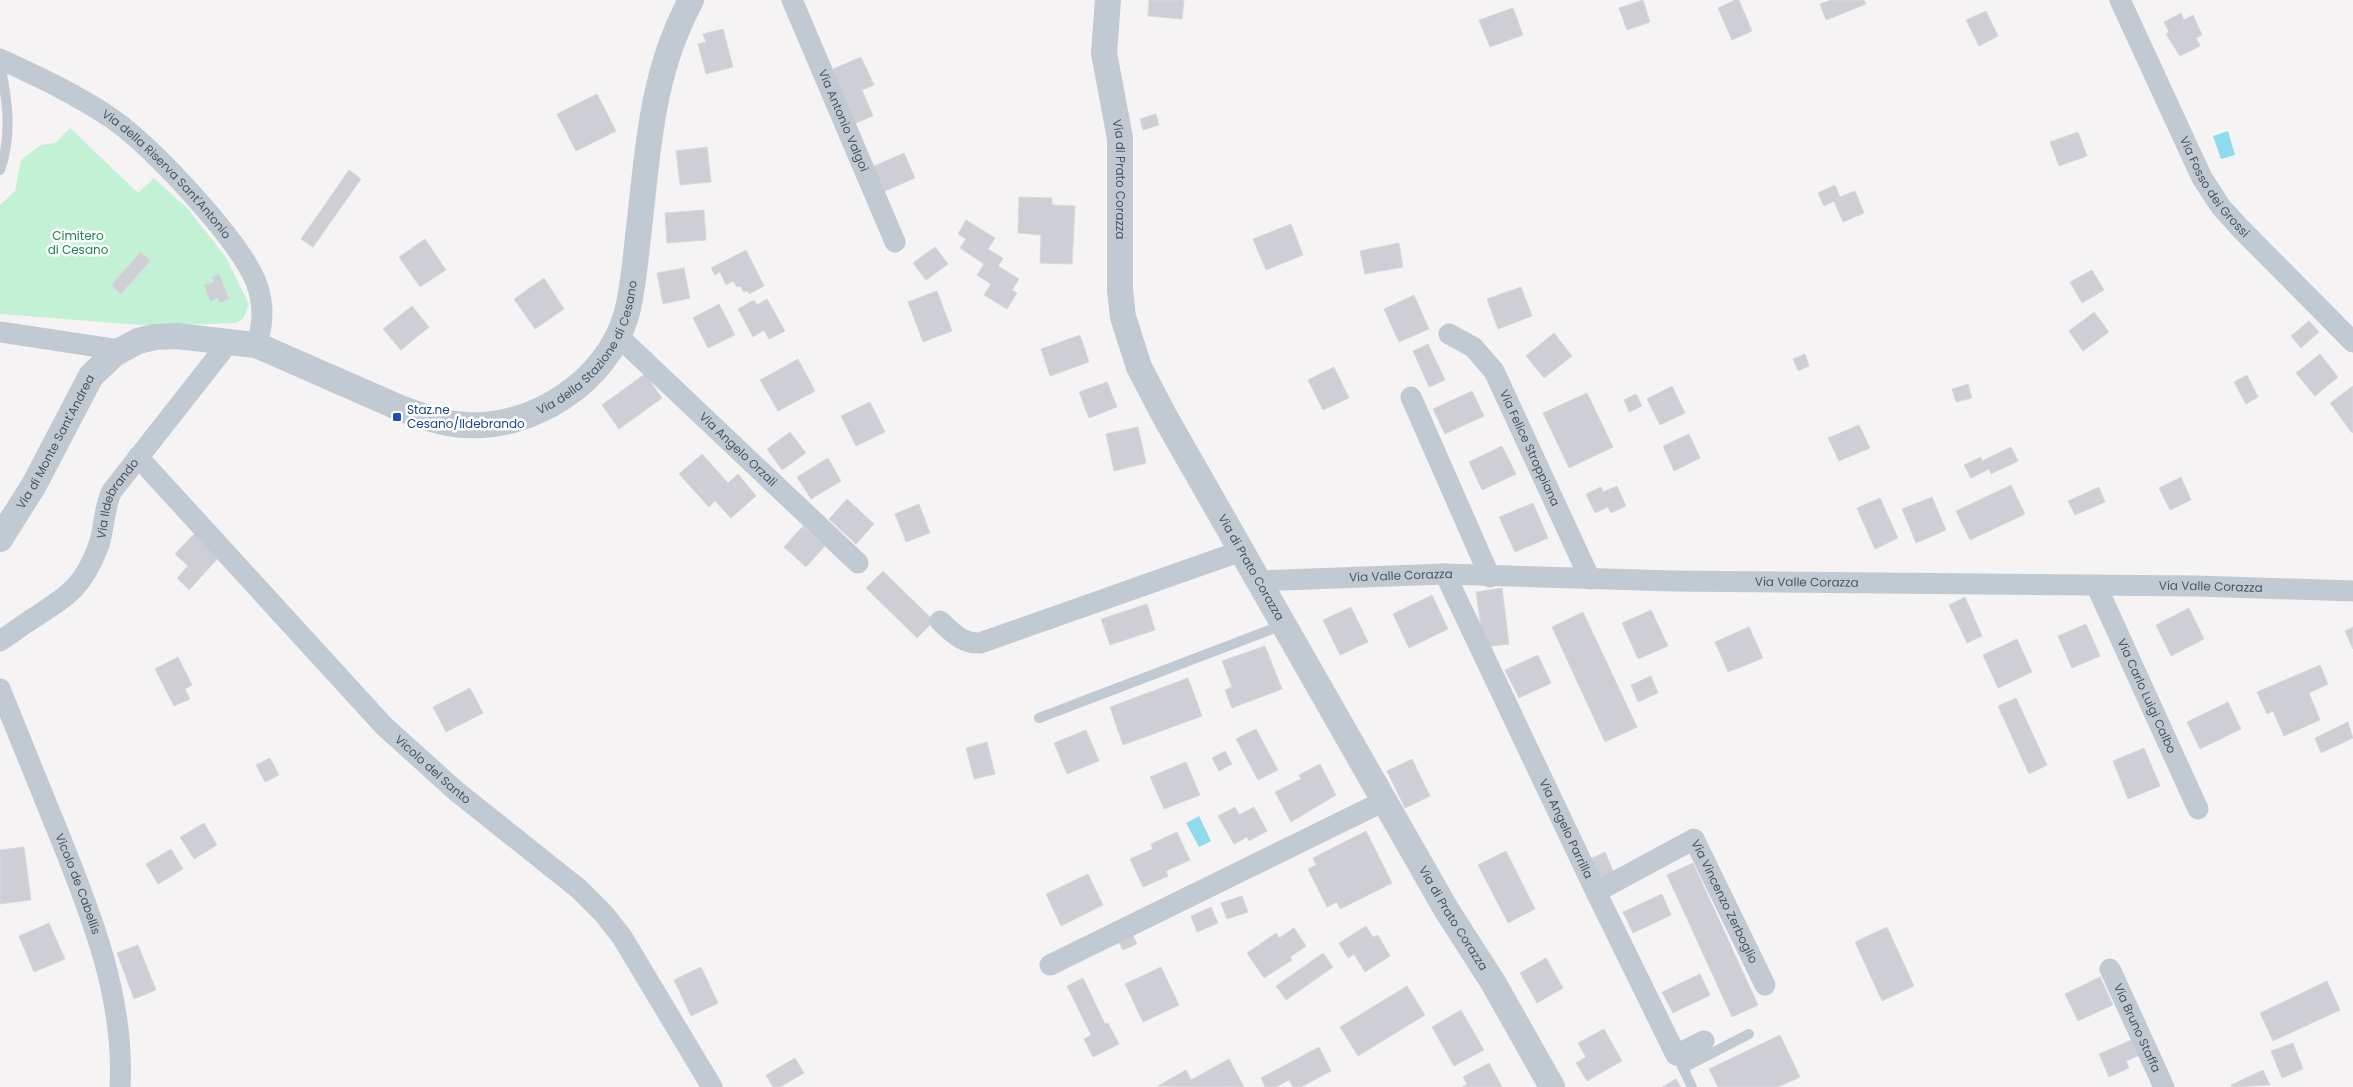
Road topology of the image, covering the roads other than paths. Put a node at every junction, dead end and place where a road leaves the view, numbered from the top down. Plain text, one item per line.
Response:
1 (691, 0) edge
2 (792, 0) edge
3 (1108, 0) edge
4 (2120, 0) edge
5 (0, 61) edge
6 (0, 170) edge
7 (895, 242) dead end
8 (0, 332) edge
9 (1449, 334) dead end
10 (618, 336) junction
11 (229, 342) junction
12 (2353, 342) edge
13 (256, 345) junction
14 (119, 350) junction
15 (1411, 397) dead end
16 (138, 457) junction
17 (0, 539) edge
18 (1241, 551) junction
19 (858, 563) dead end
20 (1445, 574) junction
21 (1490, 577) junction
22 (1590, 579) junction
23 (1259, 581) junction
24 (2096, 585) junction
25 (2353, 591) edge
26 (940, 621) dead end
27 (1283, 624) junction
28 (0, 641) edge
29 (0, 689) edge
30 (1039, 718) dead end
31 (1386, 800) junction
32 (2198, 809) dead end
33 (1596, 892) junction
34 (1050, 965) dead end
35 (2110, 970) dead end
36 (1765, 985) dead end
37 (1749, 1034) dead end
38 (1704, 1041) dead end
39 (1679, 1061) junction
40 (120, 1087) edge
41 (712, 1087) edge
42 (1552, 1087) edge
43 (1692, 1087) edge
44 (2164, 1087) edge

1 - 10 street, Via della Stazione di Cesano
2 - 7 street, Via Antonio Valgoi
3 - 18 street, Via di Prato Corazza
4 - 12 street, Via Fosso dei Grossi
5 - 6 lane
5 - 13 street, Via della Riserva Sant'Antonio
8 - 14 street
9 - 22 street, Via Felice Stroppiana
10 - 13 street, Via della Stazione di Cesano
10 - 19 street, Via Angelo Orzali
11 - 13 street, Via della Stazione di Cesano
11 - 14 street, Via della Stazione di Cesano
11 - 16 street, Via Ildebrando
14 - 17 street, Via di Monte Sant'Andrea
15 - 21 street
16 - 28 street, Via Ildebrando
16 - 41 street, Vicolo del Santo
18 - 23 street, Via di Prato Corazza
18 - 26 street
20 - 21 street, Via Valle Corazza
20 - 23 street, Via Valle Corazza
20 - 33 street, Via Angelo Parrilla
21 - 22 street, Via Valle Corazza
22 - 24 street, Via Valle Corazza
23 - 27 street, Via di Prato Corazza
24 - 25 street, Via Valle Corazza
24 - 32 street, Via Carlo Luigi Calbo
27 - 30 lane
27 - 31 street, Via di Prato Corazza
29 - 40 street, Vicolo de Cabellis
31 - 34 street
31 - 42 street, Via di Prato Corazza
33 - 36 street, Via Vincenzo Zerboglio
33 - 39 street, Via Angelo Parrilla
35 - 44 street, Via Bruno Staffa
37 - 39 lane
38 - 39 street
39 - 43 lane

